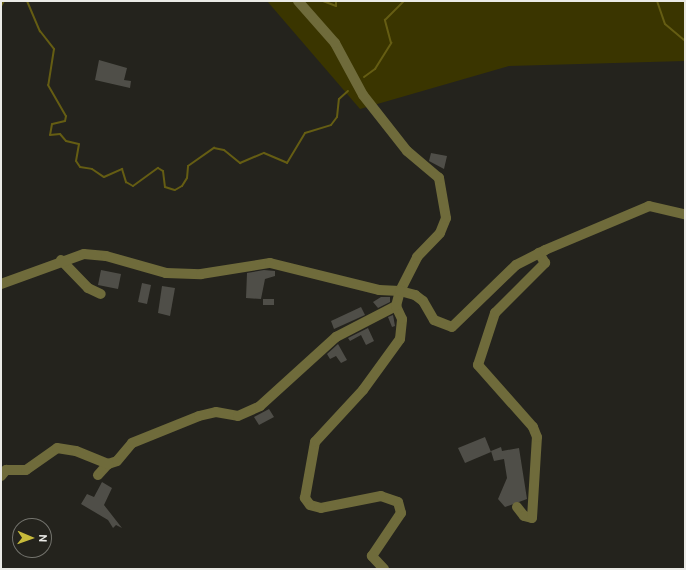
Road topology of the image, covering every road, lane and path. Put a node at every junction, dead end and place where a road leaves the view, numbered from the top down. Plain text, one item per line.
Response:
1 (298, 1) edge
2 (685, 214) edge
3 (539, 253) junction
4 (61, 260) junction
5 (1, 284) edge
6 (400, 291) junction
7 (100, 294) dead end
8 (396, 306) junction
9 (108, 464) junction
10 (98, 475) dead end
11 (1, 476) edge
12 (517, 507) dead end
13 (384, 569) edge

1 - 6 street
2 - 3 street
3 - 6 street
3 - 12 street
4 - 5 street
4 - 6 street
4 - 7 street
6 - 8 street
8 - 9 street
8 - 13 street
9 - 10 street
9 - 11 street

